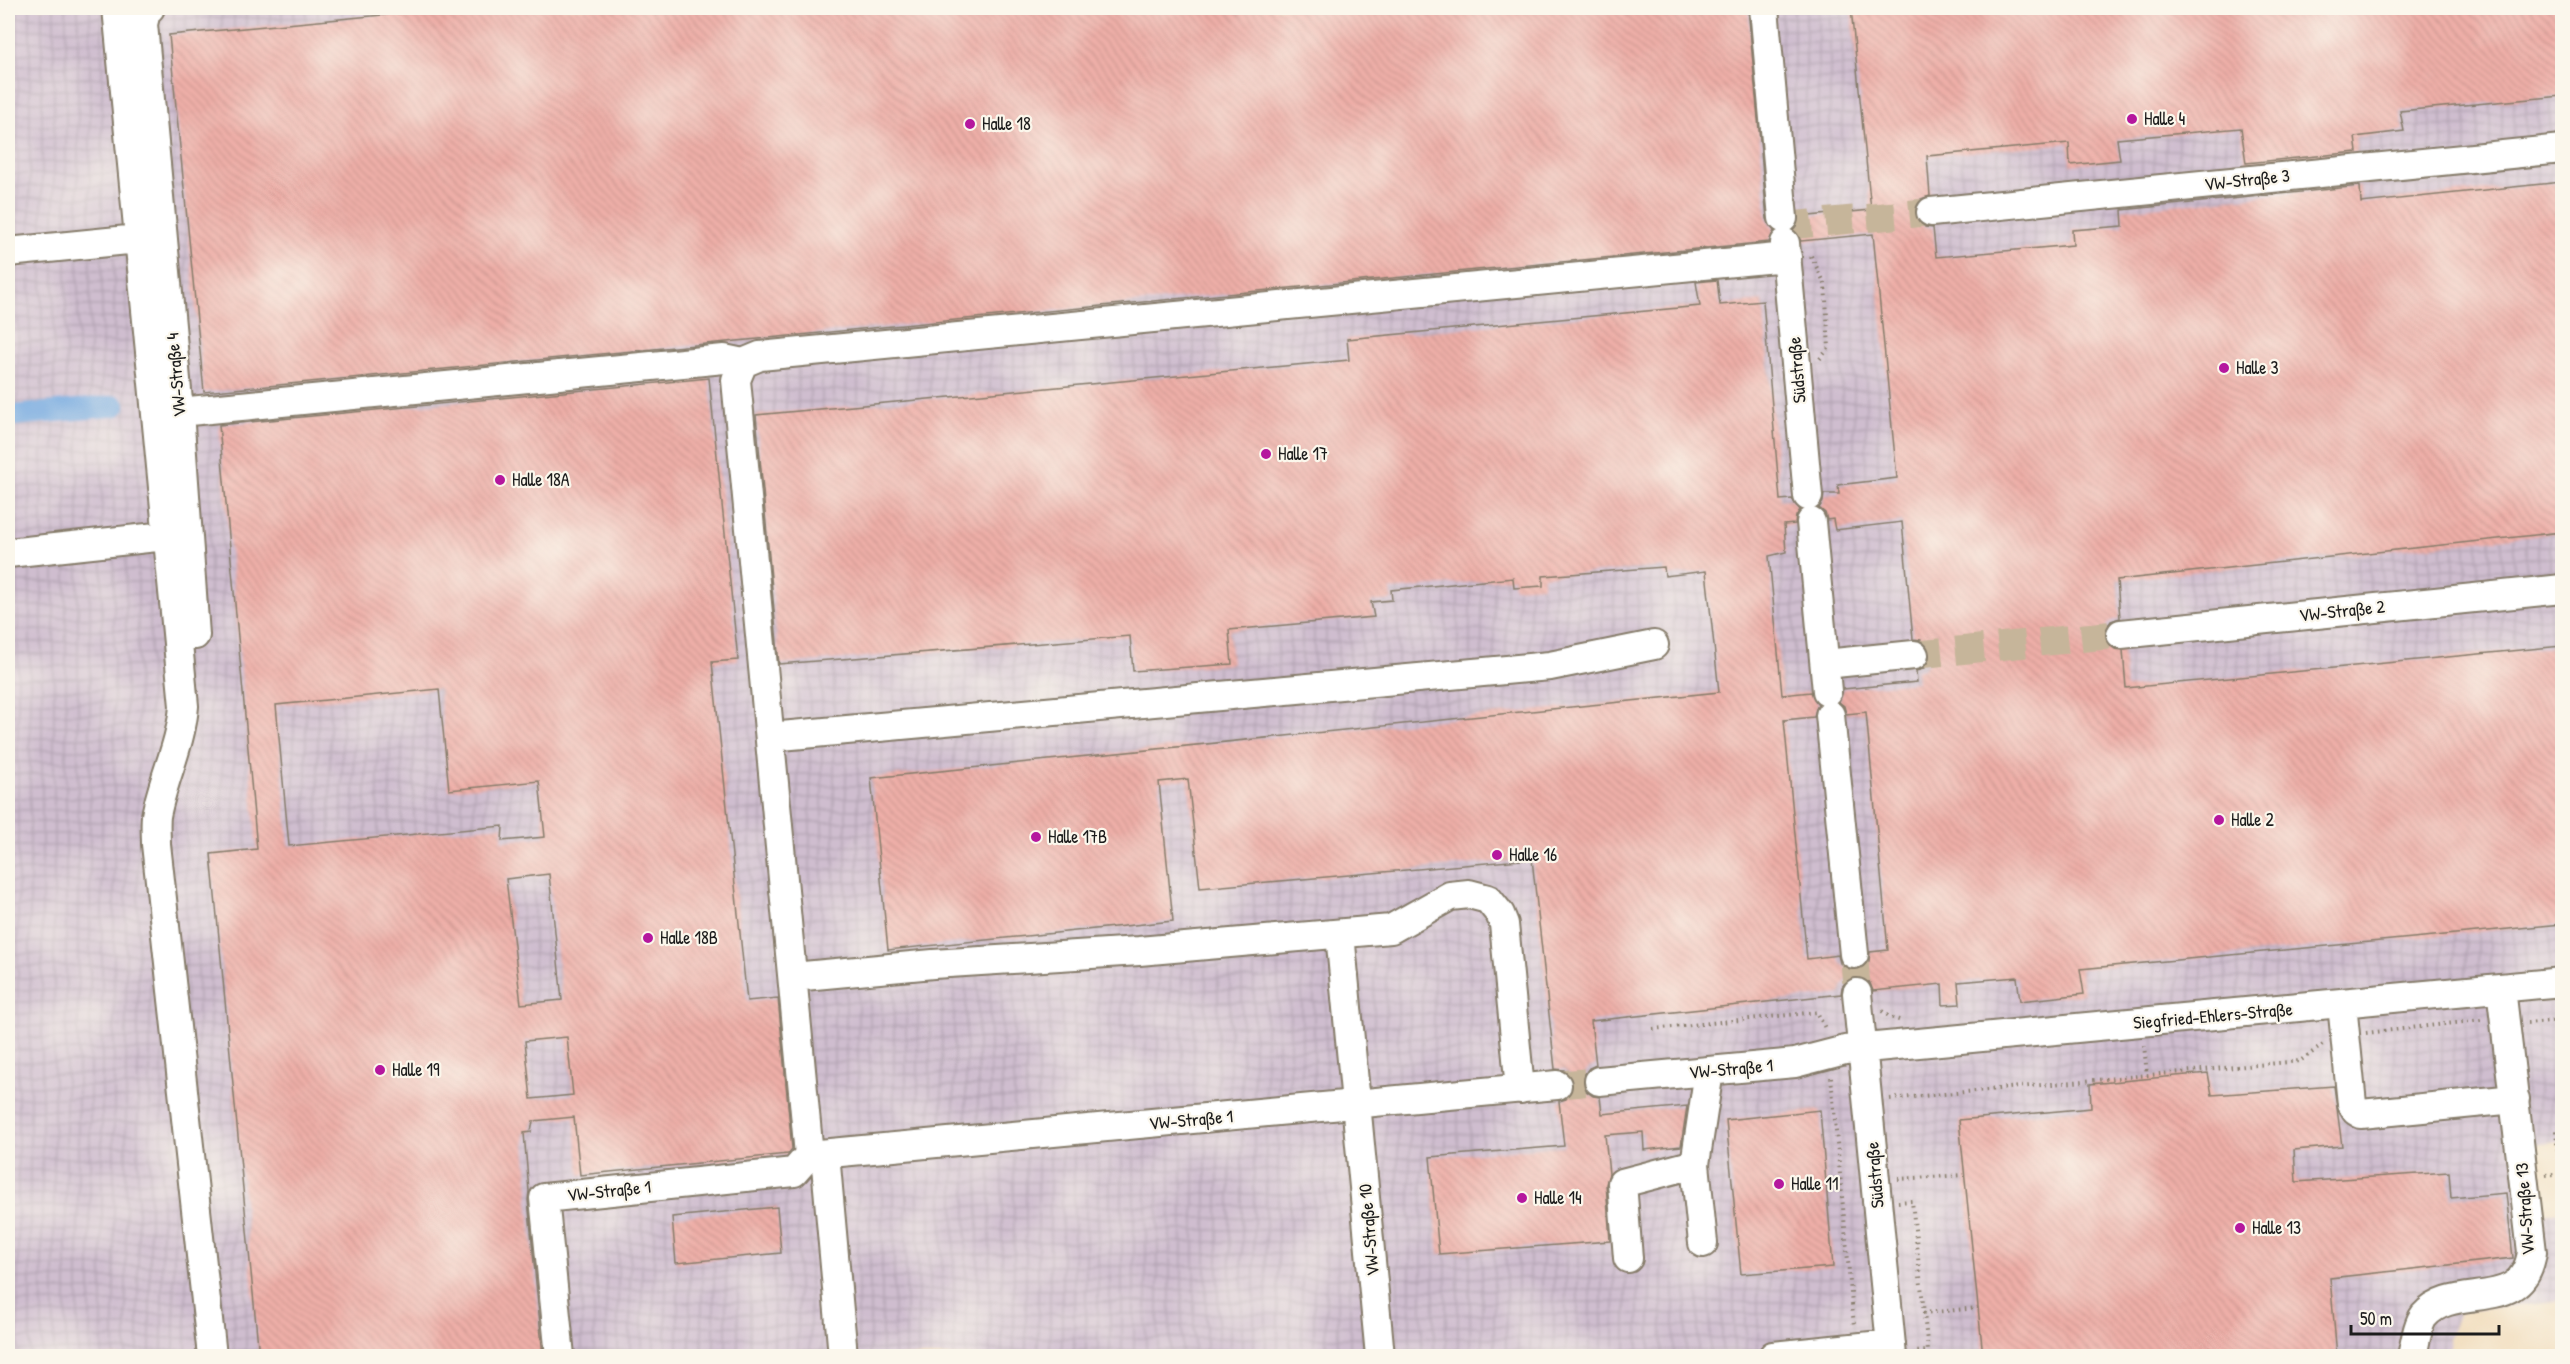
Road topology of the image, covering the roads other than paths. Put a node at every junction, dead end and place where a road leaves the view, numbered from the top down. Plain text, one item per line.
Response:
1 (117, 8) edge
2 (1764, 8) edge
3 (146, 9) edge
4 (2562, 149) edge
5 (1931, 212) tunnel mouth
6 (150, 238) junction
7 (1785, 239) junction
8 (8, 252) edge
9 (743, 363) junction
10 (179, 412) junction
11 (166, 536) junction
12 (8, 553) edge
13 (2562, 589) edge
14 (2121, 634) tunnel mouth
15 (1654, 645) dead end
16 (1914, 655) tunnel mouth
17 (1827, 690) junction
18 (770, 736) junction
19 (180, 738) junction
20 (1340, 934) junction
21 (1854, 954) tunnel mouth
22 (793, 977) junction
23 (2562, 982) edge
24 (2501, 988) junction
25 (1857, 993) tunnel mouth
26 (2343, 1004) junction
27 (1863, 1048) junction
28 (1710, 1071) junction
29 (1599, 1081) tunnel mouth
30 (1557, 1085) tunnel mouth
31 (1520, 1089) junction
32 (2515, 1100) junction
33 (1357, 1104) junction
34 (809, 1160) junction
35 (1695, 1164) junction
36 (1704, 1243) dead end
37 (1628, 1258) dead end
38 (1897, 1351) edge
39 (212, 1356) edge
40 (560, 1356) edge
41 (843, 1356) edge
42 (1380, 1356) edge
43 (1773, 1356) edge
44 (2412, 1356) edge

1 - 6 street
2 - 7 street, Südstraße
3 - 6 street, VW-Straße 4
4 - 5 street, VW-Straße 3
6 - 8 street
6 - 10 street, VW-Straße 4
6 - 11 street
7 - 9 street
7 - 17 street, Südstraße
9 - 10 street
9 - 18 street
10 - 19 street, VW-Straße 4
11 - 12 street
11 - 19 street
13 - 14 street, VW-Straße 2
15 - 18 street
16 - 17 street
17 - 21 street, Südstraße
18 - 22 street
19 - 39 street
20 - 22 street
20 - 31 street
20 - 33 street, VW-Straße 10
22 - 34 street
23 - 24 street, Siegfried-Ehlers-Straße
24 - 26 street, Siegfried-Ehlers-Straße
24 - 32 street, VW-Straße 13
25 - 27 street, Südstraße
26 - 27 street, Siegfried-Ehlers-Straße
26 - 32 street
27 - 28 street, VW-Straße 1
27 - 38 street, Südstraße
28 - 29 street, VW-Straße 1
28 - 35 street
30 - 31 street, VW-Straße 1
31 - 33 street, VW-Straße 1
32 - 44 street, VW-Straße 13
33 - 34 street, VW-Straße 1
33 - 42 street, VW-Straße 10
34 - 40 street, VW-Straße 1
34 - 41 street
35 - 36 street
35 - 37 street
38 - 43 street

